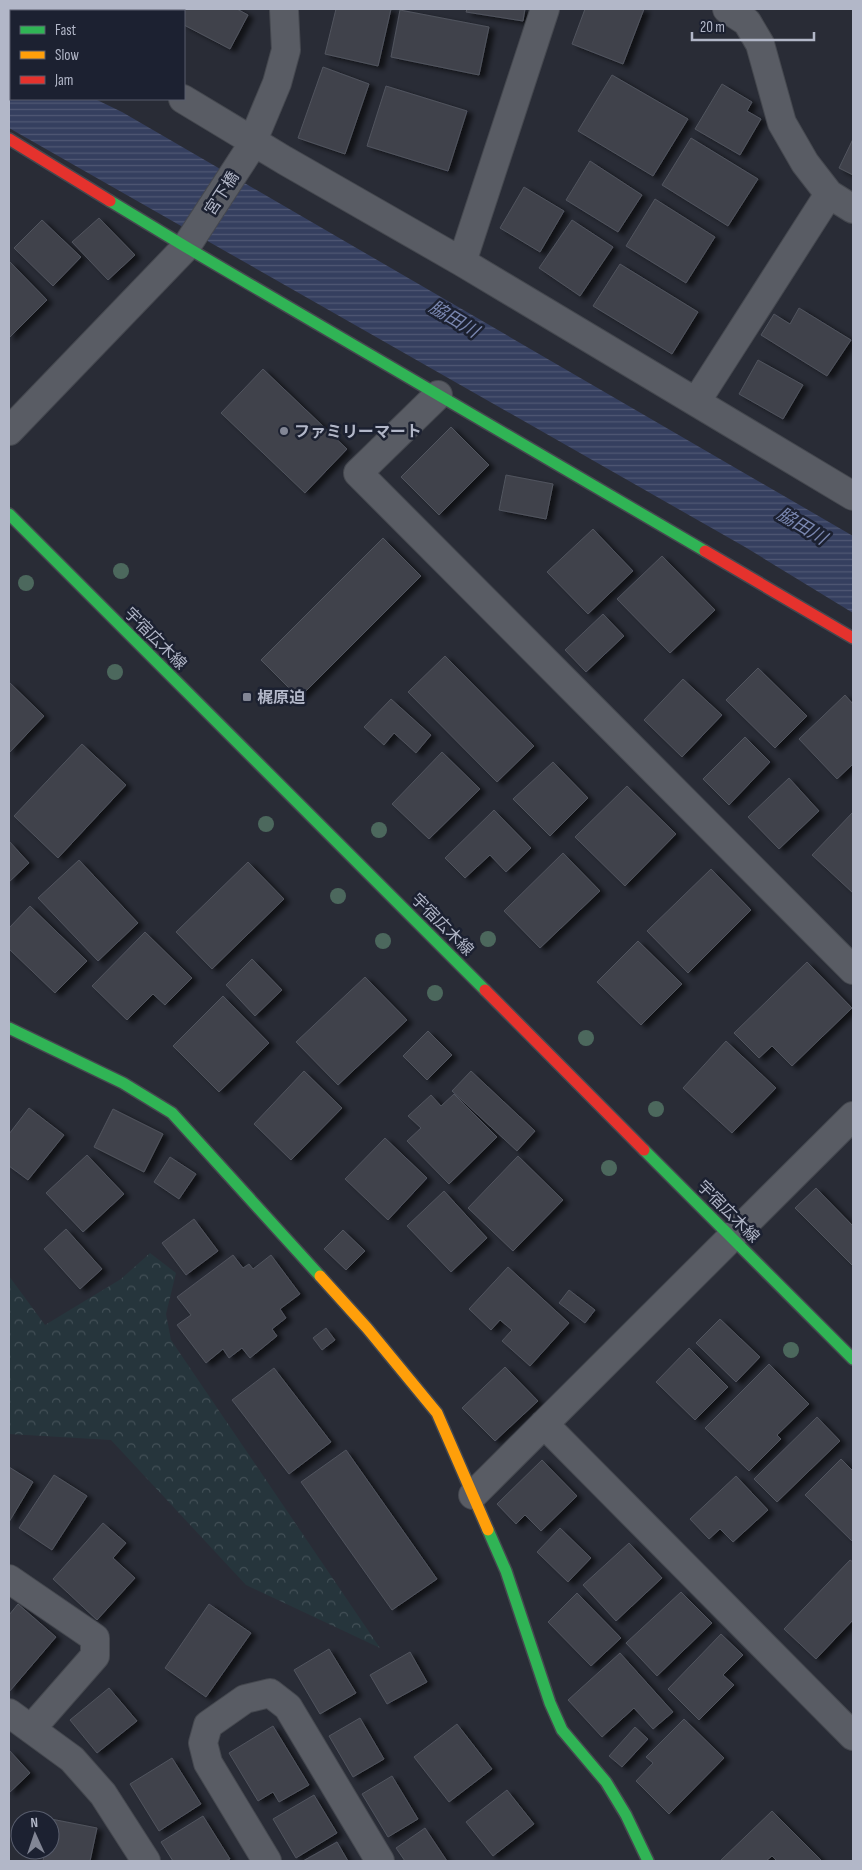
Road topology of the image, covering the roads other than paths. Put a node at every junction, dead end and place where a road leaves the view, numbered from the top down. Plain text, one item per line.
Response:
1 (284, 9) edge
2 (544, 9) edge
3 (727, 9) edge
4 (184, 100) edge
5 (9, 138) edge
6 (251, 145) junction
7 (829, 194) junction
8 (853, 209) edge
9 (190, 242) junction
10 (462, 262) junction
11 (438, 395) junction
12 (696, 402) junction
13 (9, 431) edge
14 (853, 496) edge
15 (9, 514) edge
16 (853, 638) edge
17 (853, 970) edge
18 (9, 1028) edge
19 (853, 1116) edge
20 (732, 1237) junction
21 (853, 1358) edge
22 (544, 1424) junction
23 (473, 1495) junction
24 (9, 1579) edge
25 (9, 1714) edge
26 (31, 1729) junction
27 (853, 1736) edge
28 (146, 1861) edge
29 (267, 1861) edge
30 (380, 1861) edge
31 (648, 1861) edge

1 - 6 street, 宮下橋
2 - 10 street
3 - 7 street
4 - 6 street
5 - 9 street
6 - 9 street, 宮下橋
6 - 10 street
7 - 8 street
7 - 12 street
9 - 11 street
9 - 13 street, 宮下橋
10 - 12 street
11 - 16 street
11 - 17 street
12 - 14 street
15 - 20 street, 宇宿広木線
18 - 23 street
19 - 20 street
20 - 21 street, 宇宿広木線
20 - 22 street
22 - 23 street
22 - 27 street
23 - 31 street
24 - 26 street
25 - 26 street
26 - 28 street
29 - 30 street

